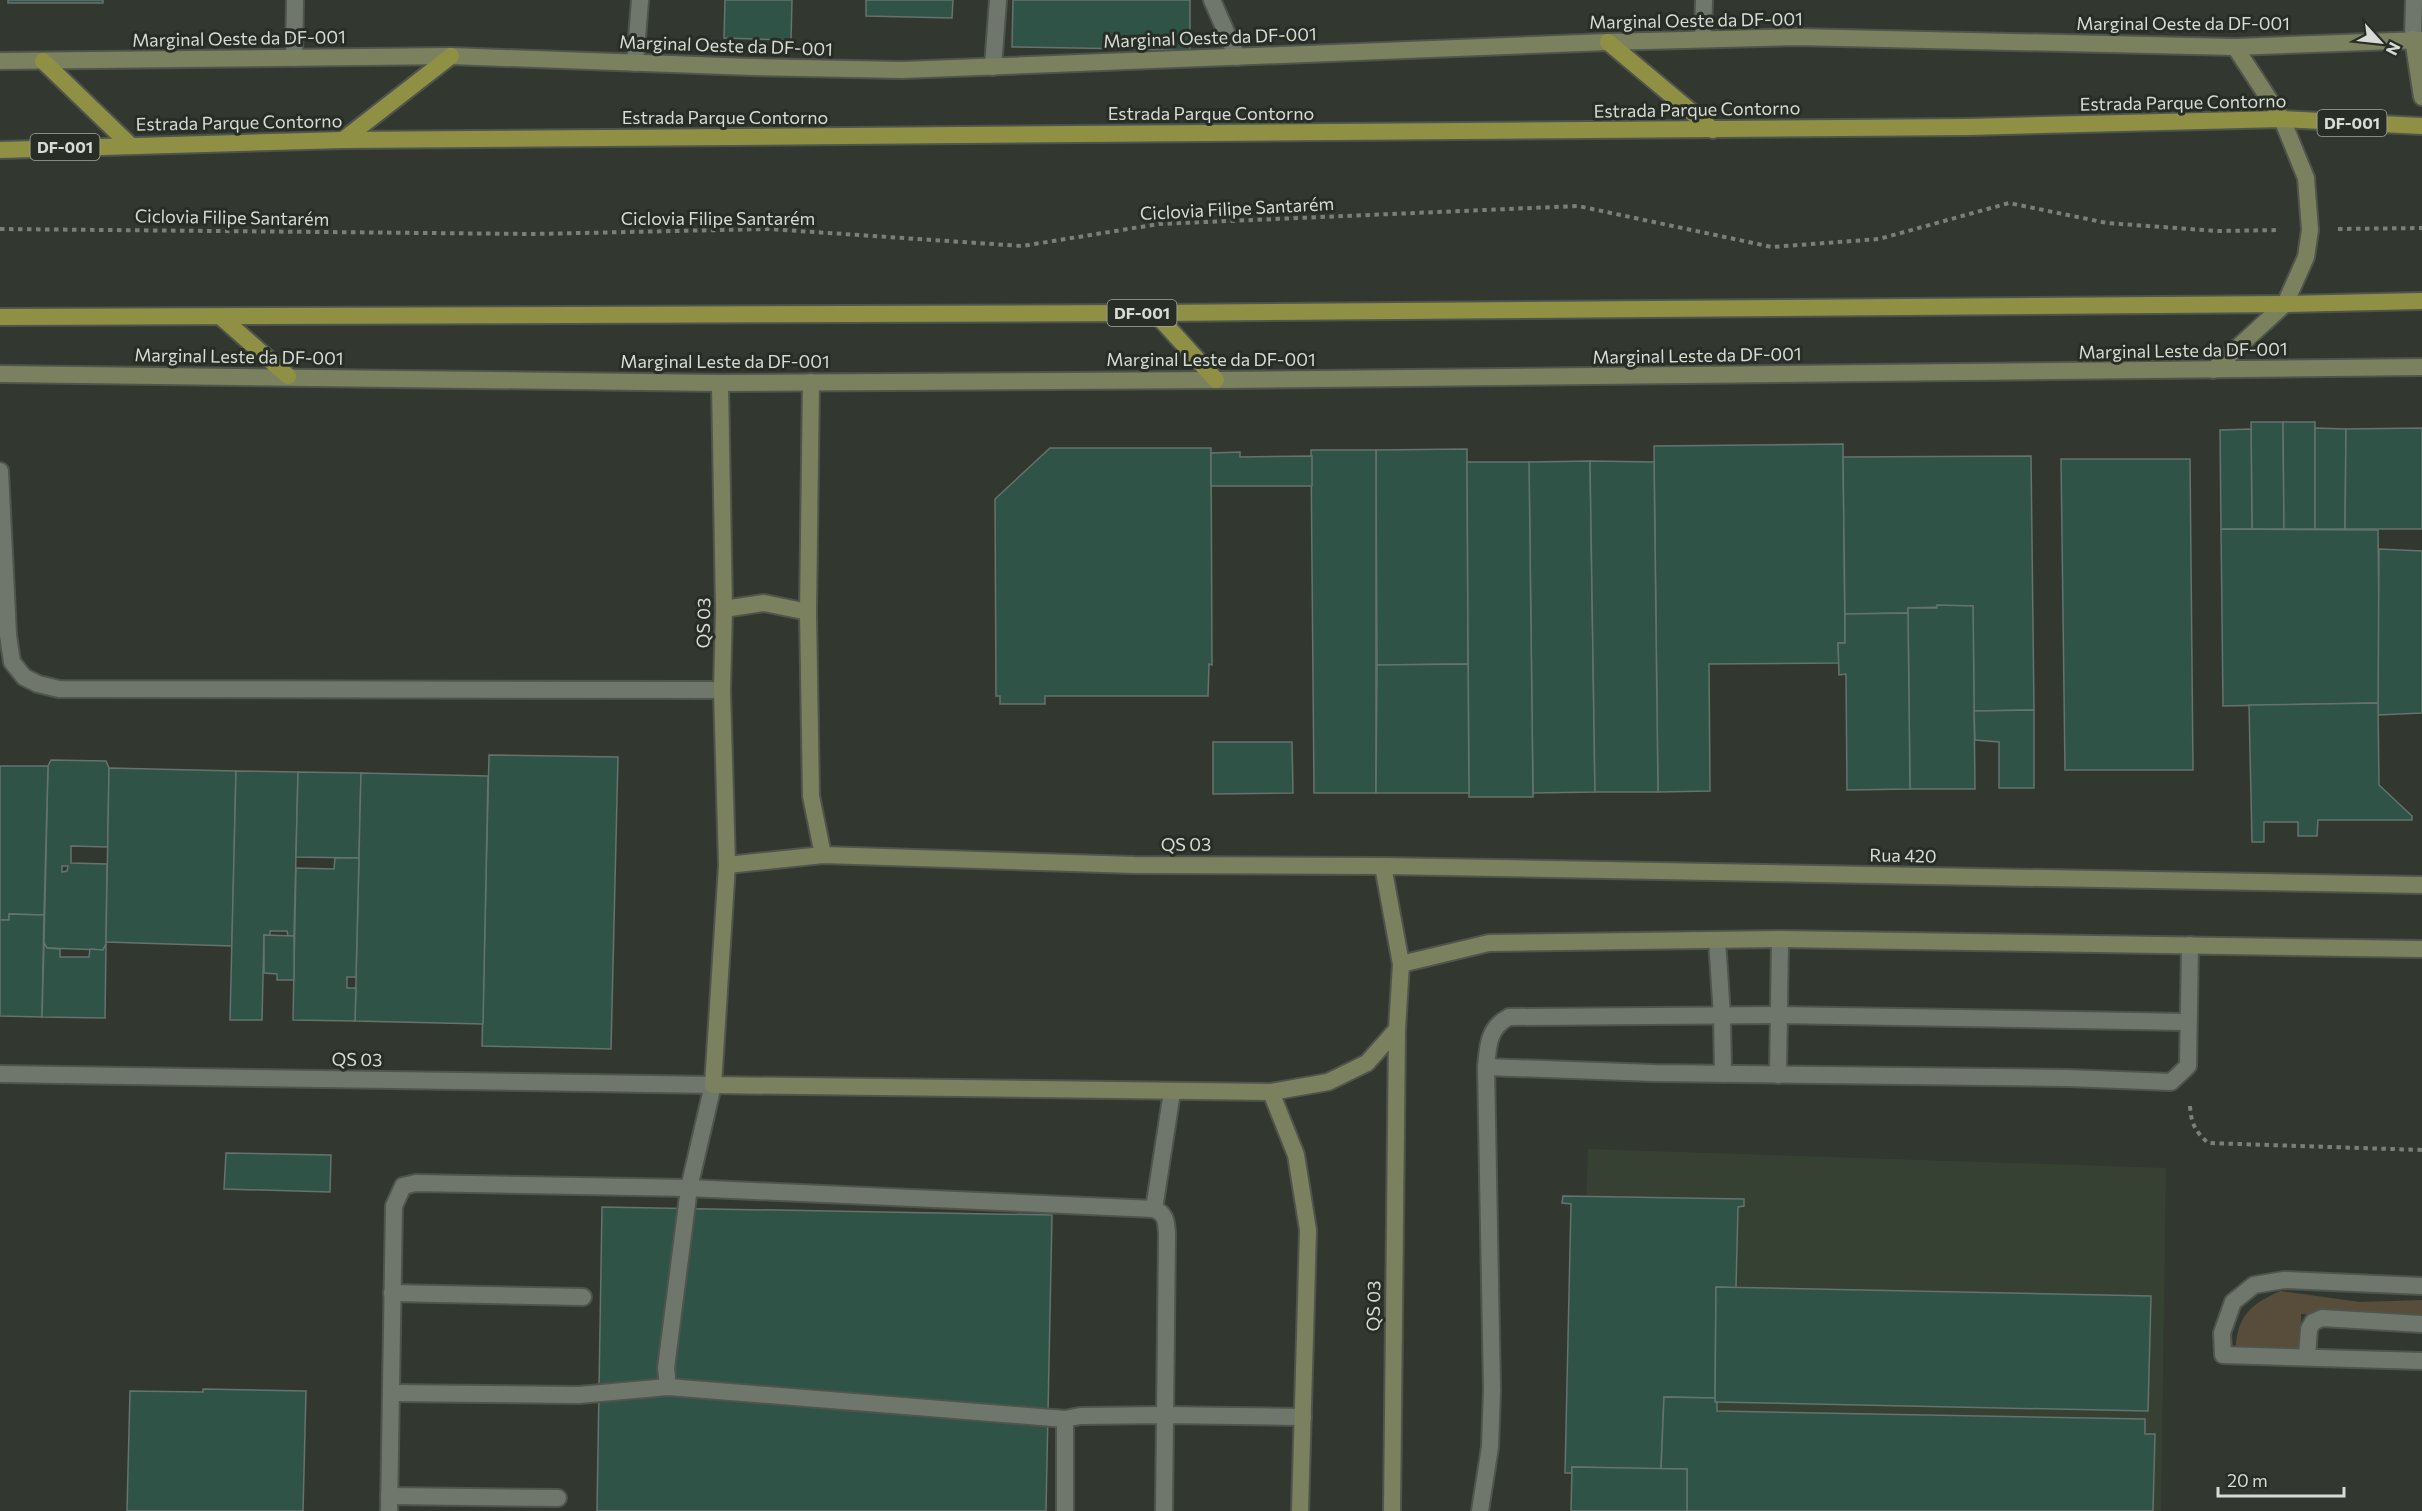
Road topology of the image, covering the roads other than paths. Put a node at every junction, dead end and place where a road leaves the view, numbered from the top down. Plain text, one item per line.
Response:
1 (295, 0) edge
2 (640, 0) edge
3 (998, 0) edge
4 (1212, 0) edge
5 (1704, 0) edge
6 (2414, 0) edge
7 (1703, 39) junction
8 (2417, 40) edge
9 (1608, 42) junction
10 (2235, 47) junction
11 (451, 56) junction
12 (1237, 57) junction
13 (294, 58) junction
14 (0, 61) edge
15 (43, 61) junction
16 (635, 63) junction
17 (993, 67) junction
18 (2422, 98) edge
19 (2282, 119) junction
20 (2422, 126) edge
21 (1713, 130) junction
22 (343, 140) junction
23 (129, 144) junction
24 (0, 150) edge
25 (2422, 301) edge
26 (2285, 304) junction
27 (1155, 313) junction
28 (0, 317) edge
29 (221, 317) junction
30 (2421, 368) edge
31 (2213, 370) junction
32 (0, 374) edge
33 (288, 376) junction
34 (1216, 380) junction
35 (811, 382) junction
36 (720, 383) junction
37 (0, 471) edge
38 (724, 609) junction
39 (807, 612) junction
40 (722, 690) junction
41 (823, 855) junction
42 (727, 865) junction
43 (1383, 866) junction
44 (2422, 885) edge
45 (1780, 939) junction
46 (1717, 940) junction
47 (2190, 945) junction
48 (2422, 949) edge
49 (1401, 964) junction
50 (1778, 1015) junction
51 (1722, 1017) junction
52 (2188, 1022) junction
53 (1396, 1029) junction
54 (1486, 1067) junction
55 (0, 1074) edge
56 (1723, 1074) junction
57 (1778, 1075) junction
58 (713, 1085) junction
59 (1172, 1092) junction
60 (1270, 1092) junction
61 (689, 1188) junction
62 (1154, 1209) junction
63 (2422, 1286) edge
64 (392, 1293) junction
65 (583, 1297) dead end
66 (2422, 1324) edge
67 (2307, 1356) junction
68 (2422, 1361) edge
69 (668, 1387) junction
70 (391, 1393) junction
71 (1164, 1415) junction
72 (1303, 1417) junction
73 (1065, 1419) junction
74 (558, 1498) dead end
75 (389, 1503) edge
76 (1065, 1511) edge
77 (1164, 1511) edge
78 (1300, 1511) edge
79 (1392, 1511) edge
80 (1480, 1511) edge

1 - 13 street
2 - 16 street
3 - 17 street
4 - 12 street
5 - 7 street
6 - 8 street
7 - 9 main road, Marginal Oeste da DF-001
7 - 10 main road, Marginal Oeste da DF-001
8 - 10 main road, Marginal Oeste da DF-001
8 - 18 main road
9 - 12 main road, Marginal Oeste da DF-001
9 - 21 highway
10 - 19 main road
11 - 13 main road, Marginal Oeste da DF-001
11 - 16 main road, Marginal Oeste da DF-001
11 - 22 highway
12 - 17 main road, Marginal Oeste da DF-001
13 - 15 main road, Marginal Oeste da DF-001
14 - 15 main road, Marginal Oeste da DF-001
15 - 23 highway
16 - 17 main road, Marginal Oeste da DF-001
19 - 20 highway, Estrada Parque Contorno / DF-001
19 - 21 highway, Estrada Parque Contorno / DF-001
19 - 26 main road
21 - 22 highway, Estrada Parque Contorno / DF-001
22 - 23 highway, Estrada Parque Contorno / DF-001
23 - 24 highway, Estrada Parque Contorno / DF-001
25 - 26 highway, DF-001
26 - 27 highway, DF-001
26 - 31 main road
27 - 29 highway, DF-001
27 - 34 highway
28 - 29 highway, DF-001
29 - 33 highway
30 - 31 main road, Marginal Leste da DF-001
31 - 34 main road, Marginal Leste da DF-001
32 - 33 main road, Marginal Leste da DF-001
33 - 36 main road, Marginal Leste da DF-001
34 - 35 main road, Marginal Leste da DF-001
35 - 36 main road, Marginal Leste da DF-001
35 - 39 main road
36 - 38 main road, QS 03
37 - 40 street
38 - 39 main road
38 - 40 main road, QS 03
39 - 41 main road
40 - 42 main road, QS 03
41 - 42 main road, QS 03
41 - 43 main road, QS 03
42 - 58 main road, QS 03
43 - 44 main road, Rua 420
43 - 49 main road, QS 03
45 - 46 main road
45 - 47 main road
45 - 50 street
46 - 49 main road
46 - 51 street
47 - 48 main road
47 - 52 street
49 - 53 main road, QS 03
50 - 51 street
50 - 52 street
50 - 57 street
51 - 54 street
51 - 56 street
52 - 57 street
53 - 60 main road, QS 03
53 - 79 main road, QS 03
54 - 56 street
54 - 80 street
55 - 58 street, QS 03
56 - 57 street
58 - 59 main road, QS 03
58 - 61 street
59 - 60 main road, QS 03
59 - 62 street
60 - 72 main road
61 - 62 street
61 - 64 street
61 - 69 street
62 - 71 street
63 - 67 street
64 - 65 street
64 - 70 street
66 - 67 street
67 - 68 street
69 - 70 street
69 - 73 street
70 - 75 street
71 - 72 street
71 - 73 street
71 - 77 street
72 - 78 main road
73 - 76 street
74 - 75 street

